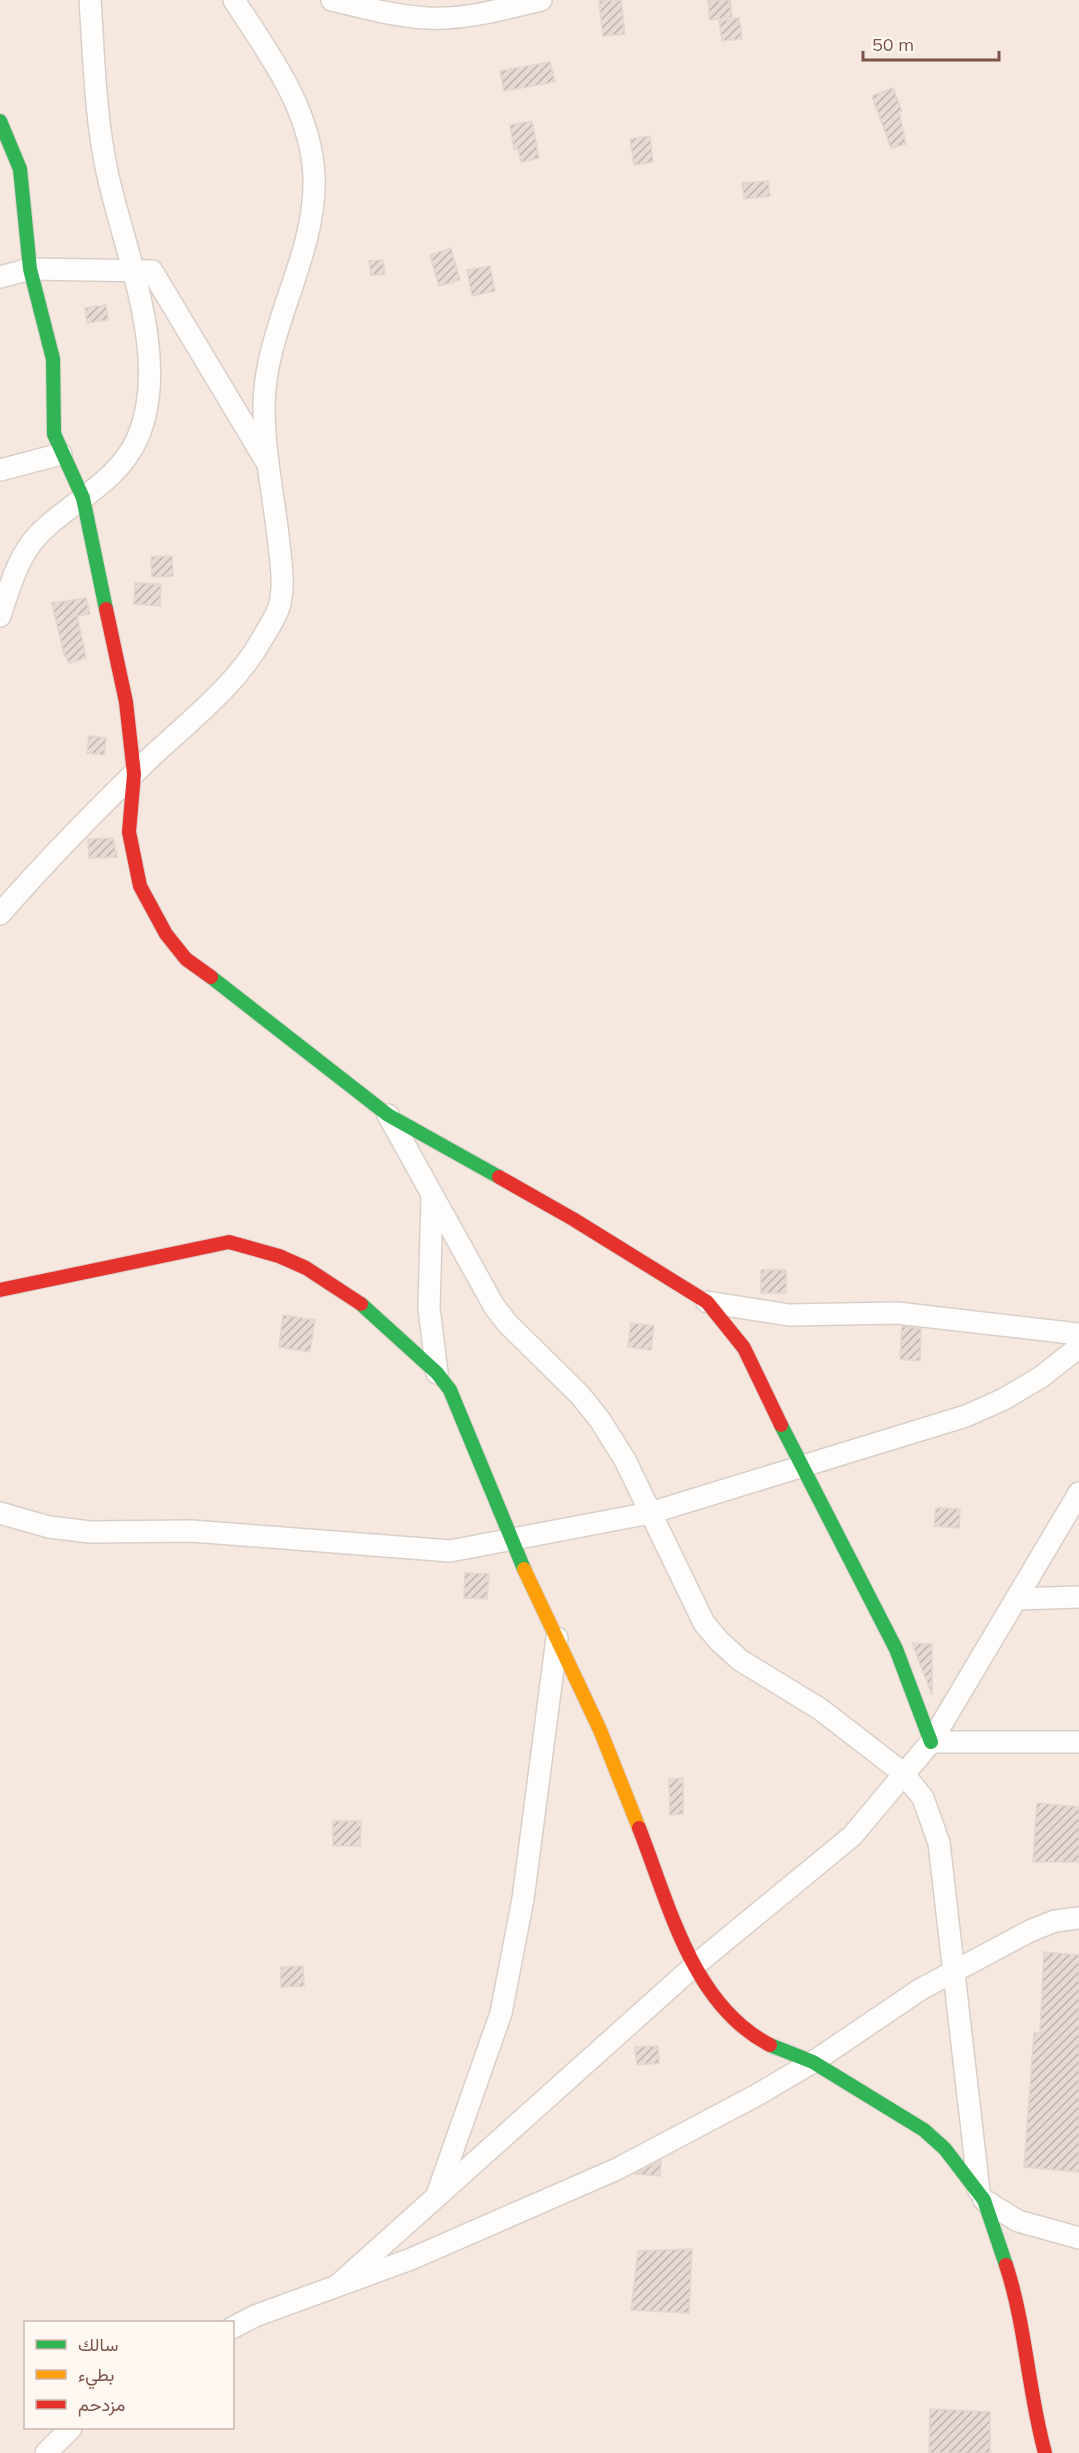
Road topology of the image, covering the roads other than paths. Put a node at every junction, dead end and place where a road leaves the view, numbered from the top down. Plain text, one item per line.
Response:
1 (90, 0) edge
2 (234, 0) edge
3 (332, 0) edge
4 (541, 0) edge
5 (0, 121) edge
6 (133, 268) junction
7 (30, 269) junction
8 (0, 277) edge
9 (61, 454) junction
10 (268, 464) junction
11 (0, 470) edge
12 (83, 498) junction
13 (0, 616) edge
14 (134, 774) junction
15 (0, 914) edge
16 (388, 1115) junction
17 (432, 1196) junction
18 (0, 1290) edge
19 (707, 1302) junction
20 (1079, 1334) edge
21 (1079, 1347) edge
22 (437, 1373) junction
23 (802, 1468) junction
24 (1079, 1493) edge
25 (0, 1513) edge
26 (650, 1513) junction
27 (511, 1540) junction
28 (1079, 1597) edge
29 (1017, 1599) junction
30 (557, 1638) junction
31 (931, 1742) junction
32 (1079, 1742) edge
33 (903, 1773) junction
34 (1079, 1918) edge
35 (694, 1966) junction
36 (954, 1972) junction
37 (813, 2062) junction
38 (981, 2195) junction
39 (437, 2197) junction
40 (1079, 2238) edge
41 (339, 2284) junction
42 (234, 2327) edge
43 (69, 2429) edge
44 (46, 2453) edge
45 (1045, 2453) edge

1 - 6 street
2 - 10 street
3 - 4 street
5 - 7 street
6 - 7 street
6 - 10 street
6 - 12 street
7 - 8 street
7 - 9 street
9 - 11 street
9 - 12 street
10 - 14 street
12 - 13 street
12 - 14 street
14 - 15 street
14 - 16 street
16 - 17 street
16 - 19 street
17 - 22 street
17 - 26 street
18 - 22 street
19 - 20 street
19 - 23 street
21 - 23 street
22 - 27 street
23 - 26 street
23 - 31 street
24 - 29 street
25 - 27 street
26 - 27 street
26 - 33 street
27 - 30 street
28 - 29 street
29 - 31 street
30 - 35 street
30 - 39 street
31 - 32 street
31 - 33 street
33 - 35 street
33 - 36 street
34 - 36 street
35 - 37 street
35 - 39 street
36 - 37 street
36 - 38 street
37 - 38 street
37 - 41 street
38 - 40 street
38 - 45 street
39 - 41 street
41 - 42 street
43 - 44 street

